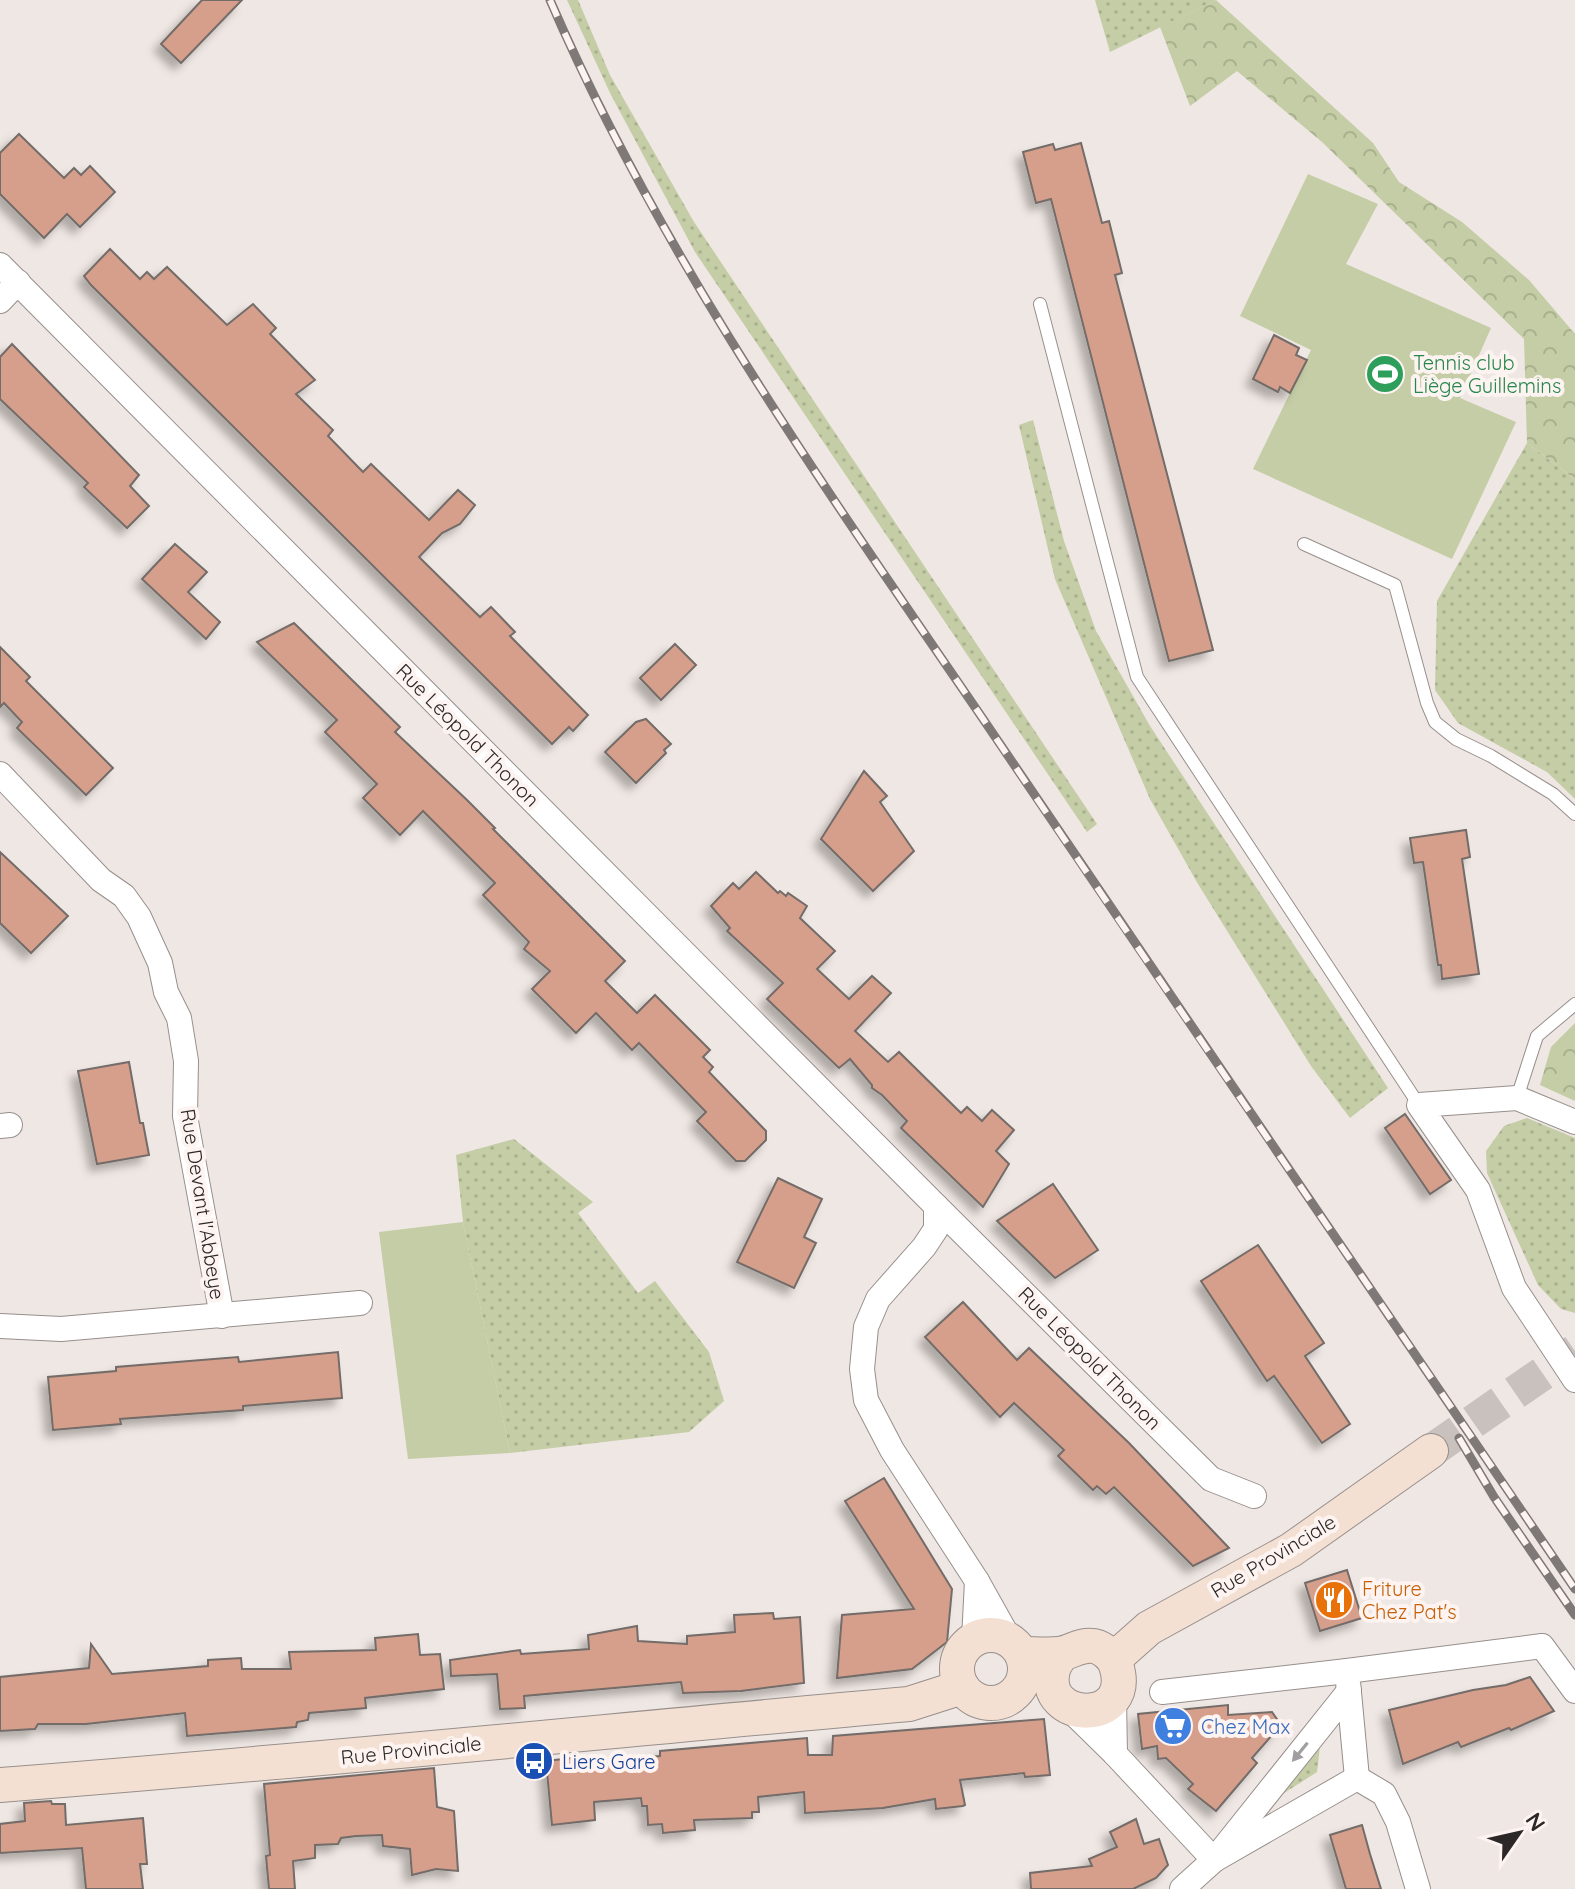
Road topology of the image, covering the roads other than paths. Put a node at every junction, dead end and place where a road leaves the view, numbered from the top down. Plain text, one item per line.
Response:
1 (0, 265) edge
2 (18, 282) junction
3 (0, 301) edge
4 (1040, 304) dead end
5 (1304, 544) dead end
6 (0, 774) edge
7 (1575, 814) edge
8 (1575, 1004) edge
9 (1517, 1098) junction
10 (1419, 1105) junction
11 (1575, 1122) edge
12 (936, 1206) junction
13 (360, 1303) dead end
14 (222, 1316) junction
15 (0, 1326) edge
16 (1575, 1380) edge
17 (1431, 1451) tunnel mouth
18 (1254, 1496) dead end
19 (977, 1581) junction
20 (974, 1639) junction
21 (1016, 1647) junction
22 (1062, 1654) junction
23 (1114, 1659) junction
24 (1348, 1681) junction
25 (962, 1687) junction
26 (1019, 1689) junction
27 (1575, 1691) edge
28 (1162, 1692) dead end
29 (1058, 1697) junction
30 (1114, 1698) junction
31 (1115, 1754) junction
32 (1357, 1778) junction
33 (0, 1785) edge
34 (1214, 1860) junction
35 (1182, 1889) edge
36 (1418, 1889) edge

1 - 2 street, Rue Léopold Thonon
2 - 3 street
2 - 12 street, Rue Léopold Thonon
4 - 10 lane
5 - 7 lane
6 - 14 street, Rue Devant l'Abbeye
8 - 9 lane
9 - 10 street
9 - 11 street
10 - 16 street
12 - 18 street, Rue Léopold Thonon
12 - 19 street
13 - 14 street, Rue Devant l'Abbeye
14 - 15 street, Rue Devant l'Abbeye
17 - 23 main road, Rue Provinciale
19 - 20 street
19 - 21 street
20 - 21 main road
20 - 25 main road
21 - 22 main road
21 - 26 main road
22 - 23 main road
22 - 29 main road
23 - 30 main road
24 - 27 street
24 - 28 street
24 - 32 street
24 -> 34 street
25 - 26 main road
25 - 33 main road, Rue Provinciale
26 - 29 main road
29 - 30 main road
29 - 31 street
30 - 31 street
31 - 34 street
32 - 34 street
32 - 36 street
34 - 35 street

